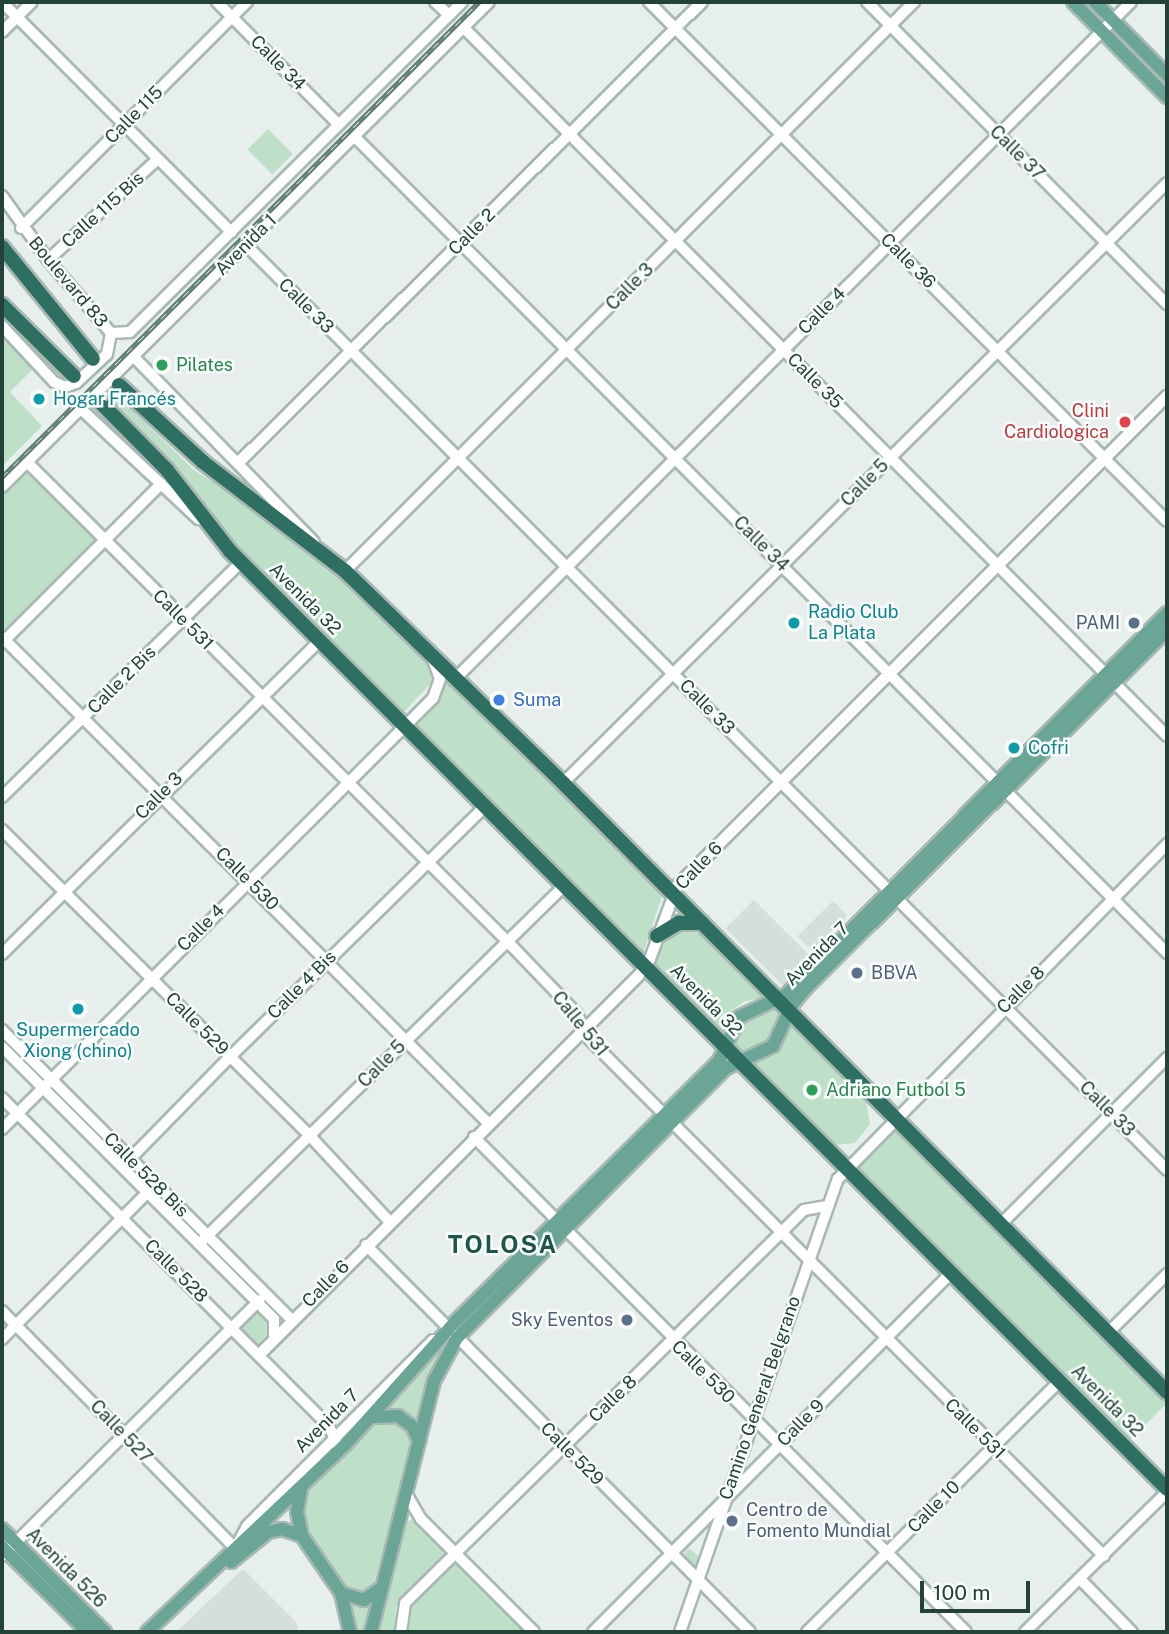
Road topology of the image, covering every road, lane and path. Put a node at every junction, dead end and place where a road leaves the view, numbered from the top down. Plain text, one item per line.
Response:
1 (2, 2) edge
2 (32, 2) edge
3 (217, 2) edge
4 (247, 2) edge
5 (435, 2) edge
6 (462, 2) edge
7 (489, 2) edge
8 (649, 2) edge
9 (702, 2) edge
10 (867, 2) edge
11 (914, 2) edge
12 (1073, 2) edge
13 (1095, 2) edge
14 (1131, 2) edge
15 (449, 15) junction
16 (17, 17) junction
17 (232, 17) junction
18 (1113, 20) junction
19 (890, 25) junction
20 (463, 27) junction
21 (675, 28) junction
22 (1102, 31) junction
23 (2, 32) edge
24 (1167, 75) edge
25 (1167, 97) edge
26 (124, 125) junction
27 (338, 125) junction
28 (569, 134) junction
29 (781, 135) junction
30 (999, 135) junction
31 (354, 136) junction
32 (158, 159) junction
33 (1167, 183) edge
34 (2, 196) edge
35 (22, 228) junction
36 (231, 232) junction
37 (676, 241) junction
38 (461, 243) junction
39 (890, 243) junction
40 (1106, 243) junction
41 (246, 245) junction
42 (2, 247) edge
43 (48, 260) junction
44 (1167, 304) edge
45 (2, 305) edge
46 (2, 326) edge
47 (111, 333) junction
48 (567, 350) junction
49 (784, 350) junction
50 (998, 351) junction
51 (352, 352) junction
52 (134, 357) junction
53 (93, 359) tunnel mouth
54 (70, 381) junction
55 (119, 385) tunnel mouth
56 (1167, 396) edge
57 (100, 402) tunnel mouth
58 (81, 409) junction
59 (891, 457) junction
60 (458, 458) junction
61 (676, 459) junction
62 (1105, 459) junction
63 (240, 461) junction
64 (27, 462) junction
65 (161, 484) junction
66 (2, 487) edge
67 (1167, 521) edge
68 (218, 538) junction
69 (103, 540) junction
70 (319, 548) junction
71 (241, 562) junction
72 (782, 565) junction
73 (998, 566) junction
74 (567, 567) junction
75 (345, 571) junction
76 (1167, 613) edge
77 (182, 620) junction
78 (1167, 630) edge
79 (3, 640) edge
80 (319, 640) junction
81 (433, 660) junction
82 (673, 674) junction
83 (890, 674) junction
84 (1110, 678) junction
85 (454, 680) junction
86 (259, 697) junction
87 (83, 719) junction
88 (404, 725) junction
89 (1167, 736) edge
90 (346, 781) junction
91 (563, 783) junction
92 (782, 783) junction
93 (1002, 787) junction
94 (162, 793) junction
95 (2, 797) edge
96 (485, 806) junction
97 (2, 830) edge
98 (1167, 844) edge
99 (428, 862) junction
100 (248, 881) junction
101 (565, 885) junction
102 (63, 892) junction
103 (672, 893) junction
104 (893, 895) junction
105 (1113, 898) junction
106 (702, 923) junction
107 (657, 936) junction
108 (507, 941) junction
109 (1167, 953) edge
110 (2, 954) edge
111 (328, 960) junction
112 (645, 967) junction
113 (151, 978) junction
114 (776, 999) junction
115 (1005, 1007) junction
116 (789, 1012) junction
117 (2, 1030) edge
118 (584, 1030) junction
119 (407, 1039) junction
120 (2, 1047) edge
121 (726, 1048) junction
122 (230, 1057) junction
123 (1167, 1058) edge
124 (739, 1060) junction
125 (46, 1082) junction
126 (2, 1098) edge
127 (18, 1113) junction
128 (1111, 1114) junction
129 (895, 1117) junction
130 (666, 1119) junction
131 (488, 1123) junction
132 (2, 1129) edge
133 (310, 1136) junction
134 (474, 1137) junction
135 (130, 1159) junction
136 (846, 1167) junction
137 (126, 1170) junction
138 (1167, 1170) edge
139 (152, 1189) junction
140 (826, 1206) junction
141 (122, 1218) junction
142 (390, 1222) junction
143 (1001, 1224) junction
144 (560, 1226) junction
145 (780, 1235) junction
146 (208, 1237) junction
147 (199, 1244) junction
148 (366, 1245) junction
149 (807, 1261) junction
150 (951, 1273) junction
151 (1167, 1274) edge
152 (265, 1294) junction
153 (257, 1303) junction
154 (2, 1311) edge
155 (291, 1319) junction
156 (16, 1325) junction
157 (233, 1328) junction
158 (1109, 1332) junction
159 (452, 1334) junction
160 (273, 1338) junction
161 (2, 1339) edge
162 (887, 1339) junction
163 (672, 1341) junction
164 (260, 1354) junction
165 (1060, 1381) junction
166 (1167, 1392) edge
167 (373, 1417) junction
168 (752, 1422) junction
169 (124, 1435) junction
170 (336, 1437) junction
171 (419, 1441) junction
172 (778, 1445) junction
173 (564, 1447) junction
174 (993, 1448) junction
175 (340, 1451) junction
176 (301, 1489) junction
177 (1167, 1490) edge
178 (407, 1495) junction
179 (726, 1497) junction
180 (421, 1519) junction
181 (400, 1521) junction
182 (2, 1529) edge
183 (302, 1535) junction
184 (238, 1548) junction
185 (6, 1549) edge
186 (670, 1553) junction
187 (888, 1553) junction
188 (455, 1555) junction
189 (1104, 1556) junction
190 (1081, 1580) junction
191 (698, 1582) junction
192 (383, 1585) junction
193 (341, 1593) junction
194 (88, 1632) edge
195 (105, 1632) edge
196 (147, 1632) edge
197 (159, 1632) edge
198 (350, 1632) edge
199 (371, 1632) edge
200 (401, 1632) edge
201 (534, 1632) edge
202 (593, 1632) edge
203 (680, 1632) edge
204 (750, 1632) edge
205 (807, 1632) edge
206 (966, 1632) edge
207 (1025, 1632) edge
208 (1132, 1632) edge

1 - 16 street
2 - 16 street
3 - 17 street, Calle 34
4 - 17 street, Calle 115
5 - 15 street
6 - 15 street, Avenida 1
7 - 20 street, Avenida 1
8 - 21 street, Calle 36
9 - 21 street, Calle 2
10 - 19 street, Calle 37
11 - 19 street, Calle 3
12 - 22 main road
13 - 18 main road
14 - 18 street, Calle 4
15 - 27 street, Avenida 1
16 - 23 street
16 - 26 street
17 - 26 street, Calle 115
17 - 27 street, Calle 34
18 - 22 street, Calle 4
18 - 24 main road
19 - 29 street, Calle 3
19 - 30 street, Calle 37
20 - 28 street, Calle 35
20 - 31 street, Avenida 1
21 - 28 street, Calle 2
21 - 29 street, Calle 36
22 - 25 main road
22 - 30 street, Calle 4
26 - 32 street
26 - 35 street, Calle 115
27 - 36 street, Avenida 1
28 - 37 street, Calle 35
28 - 38 street, Calle 2
29 - 37 street, Calle 3
29 - 39 street, Calle 36
30 - 39 street, Calle 4
30 - 40 street, Calle 37
31 - 38 street, Calle 34
31 - 41 street, Avenida 1
32 - 36 street
32 - 43 street, Calle 115 Bis
33 - 40 street, Calle 5
34 - 35 street, Boulevard 83
35 - 43 street, Boulevard 83
36 - 47 street, Avenida 1
37 - 48 street, Calle 3
37 - 49 street, Calle 35
38 - 48 street, Calle 34
38 - 51 street, Calle 2
39 - 49 street, Calle 4
39 - 50 street, Calle 36
40 - 44 street, Calle 37
40 - 50 street, Calle 5
41 - 51 street, Calle 33
41 - 52 street, Avenida 1
42 - 53 highway
43 - 47 street, Boulevard 83
45 - 54 highway
46 - 54 street
47 - 54 street
48 - 60 street, Calle 3
48 - 61 street, Calle 34
49 - 59 street, Calle 35
49 - 61 street, Calle 4
50 - 59 street, Calle 5
50 - 62 street, Calle 36
51 - 60 street, Calle 33
51 - 63 street, Calle 2
52 - 58 street, Avenida 1
52 - 63 street
55 - 70 highway
56 - 62 street, Calle 6
57 - 68 highway, Avenida 32
58 - 64 street, Avenida 1
58 - 65 street, Avenida 32
59 - 72 street, Calle 5
59 - 73 street, Calle 35
60 - 74 street, Calle 33
60 - 75 street, Calle 3
61 - 72 street, Calle 34
61 - 74 street, Calle 4
62 - 67 street, Calle 36
62 - 73 street, Calle 6
63 - 70 street
64 - 66 street, Avenida 1
64 - 69 street, Calle 531
65 - 68 street, Avenida 32
65 - 69 street
68 - 71 highway, Avenida 32
69 - 77 street, Calle 531
69 - 79 street
70 - 75 highway
71 - 77 street, Calle 2 Bis
71 - 80 highway, Avenida 32
72 - 82 street, Calle 5
72 - 83 street, Calle 34
73 - 83 street, Calle 6
73 - 84 street, Calle 35
74 - 82 street, Calle 33
74 - 85 street, Calle 4
75 - 81 highway
76 - 84 main road, Avenida 7
77 - 86 street, Calle 531
77 - 87 street, Calle 2 Bis
78 - 84 main road, Avenida 7
79 - 87 street, Calle 530
80 - 86 street, Calle 3
80 - 88 highway, Avenida 32
81 - 85 highway
81 - 88 street, Calle 4
82 - 91 street, Calle 5
82 - 92 street, Calle 33
83 - 92 street, Calle 6
83 - 93 street, Calle 34
84 - 89 street, Calle 35
84 - 93 main road, Avenida 7
85 - 91 highway
86 - 90 street, Calle 531
86 - 94 street, Calle 3
87 - 94 street, Calle 530
87 - 95 street, Calle 2 Bis
88 - 90 street, Calle 4
88 - 96 highway, Avenida 32
90 - 99 street, Calle 531
90 - 100 street, Calle 4
91 - 103 highway
92 - 103 street, Calle 6
92 - 104 street, Calle 33
93 - 104 main road, Avenida 7
93 - 105 street, Calle 34
94 - 100 street, Calle 530
94 - 102 street, Calle 3
96 - 99 street, Calle 4 Bis
96 - 101 highway, Avenida 32
97 - 102 street, Calle 529
98 - 105 street, Calle 8
99 - 108 street, Calle 531
99 - 111 street, Calle 4 Bis
100 - 111 street, Calle 530
100 - 113 street, Calle 4
101 - 108 street, Calle 5
101 - 112 highway, Avenida 32
102 - 110 street, Calle 3
102 - 113 street, Calle 529
103 - 106 highway
103 - 107 street, Calle 6
104 - 114 main road, Avenida 7
104 - 115 street, Calle 33
104 - 116 main road, Avenida 7
105 - 109 street, Calle 34
105 - 115 street, Calle 8
106 - 107 highway
106 - 114 highway
107 - 112 street, Calle 6
108 - 118 street, Calle 531
108 - 119 street, Calle 5
111 - 119 street, Calle 530
111 - 122 street, Calle 4 Bis
112 - 118 street, Calle 6
112 - 121 highway, Avenida 32
113 - 122 street, Calle 529
113 - 125 street, Calle 4
114 - 116 highway
114 - 121 main road, Avenida 7
115 - 128 street, Calle 33
115 - 129 street, Calle 8
116 - 124 main road, Avenida 7
116 - 129 highway
117 - 125 street, Calle 528 Bis
118 - 130 street, Calle 531
118 - 131 street, Calle 6
119 - 131 street, Calle 530
119 - 133 street, Calle 5
120 - 125 street, Calle 528 Bis
121 - 124 highway, Avenida 32
121 - 130 main road, Avenida 7
122 - 133 street, Calle 529
122 - 135 street, Calle 4 Bis
123 - 128 street
124 - 130 main road, Avenida 7
124 - 136 highway, Avenida 32
125 - 127 street, Calle 4
125 - 135 street, Calle 528 Bis
125 - 137 street, Calle 528 Bis
126 - 127 street, Calle 528
127 - 132 street, Calle 4
127 - 141 street, Calle 528
128 - 138 street, Calle 33
128 - 143 street
129 - 136 street, Calle 8
129 - 143 highway
130 - 144 main road, Avenida 7
130 - 145 street, Calle 531
131 - 134 street, Calle 6
133 - 142 street, Calle 529
133 - 146 street, Calle 5
134 - 142 street, Calle 6
134 - 144 street, Calle 530
135 - 137 street, Calle 4 Bis
135 - 139 street, Calle 528 Bis
136 - 140 street, Camino General Belgrano
136 - 150 highway, Avenida 32
137 - 139 street, Calle 528 Bis
139 - 141 street
139 - 146 street, Calle 528 Bis
139 - 147 street, Calle 528 Bis
140 - 145 street, Calle 8
140 - 149 street, Camino General Belgrano
141 - 156 street
141 - 157 street, Calle 528
142 - 148 street, Calle 6
143 - 158 highway
144 - 159 main road, Avenida 7
144 - 163 street, Calle 530
145 - 149 street, Calle 531
145 - 163 street, Calle 8
146 - 147 street, Calle 5
146 - 152 street, Calle 528 Bis
147 - 153 street, Calle 528 Bis
148 - 155 street, Calle 6
148 - 159 street, Calle 529
149 - 162 street, Calle 531
149 - 168 street, Camino General Belgrano
150 - 162 street, Calle 9
150 - 165 highway, Avenida 32
151 - 158 street
152 - 153 street
152 - 155 street, Calle 528 Bis
153 - 157 street
153 - 160 street, Calle 528 Bis
154 - 156 street, Calle 527
155 - 160 street, Calle 6
156 - 161 street
156 - 169 street, Calle 527
157 - 164 street, Calle 528
157 - 169 street
158 - 166 highway
159 - 167 main road, Avenida 7
159 - 170 street, Avenida 7
159 - 171 main road, Avenida 7
159 - 173 street, Calle 529
160 - 164 street, Calle 6
162 - 172 street, Calle 9
162 - 174 street, Calle 531
163 - 168 street, Calle 530
163 - 173 street, Calle 8
164 - 170 street, Calle 528
165 - 174 street, Calle 10
165 - 177 highway, Avenida 32
167 - 171 main road
167 - 175 main road, Avenida 7
168 - 172 street, Calle 530
168 - 179 street, Camino General Belgrano
169 - 184 street, Calle 527
169 - 185 street
170 - 175 street, Calle 528
170 - 184 street, Avenida 7
171 - 178 main road, Avenida 7
172 - 179 street, Calle 9
172 - 187 street, Calle 530
173 - 186 street, Calle 529
173 - 188 street, Calle 8
174 - 187 street, Calle 10
174 - 189 street, Calle 531
175 - 176 main road, Avenida 7
176 - 183 main road
176 - 184 main road, Avenida 7
177 - 189 street
178 - 180 street
178 - 181 main road, Avenida 7
179 - 186 street, Calle 9
179 - 191 street, Camino General Belgrano
180 - 181 street
180 - 188 street
181 - 192 main road, Avenida 7
182 - 185 main road, Avenida 526
183 - 184 main road, Avenida 7
183 - 193 main road
184 - 196 main road, Avenida 7
184 - 197 main road, Avenida 7
185 - 194 main road, Avenida 526
185 - 195 main road, Avenida 526
186 - 191 street, Calle 529
186 - 202 street, Calle 9
187 - 205 street, Calle 10
187 - 206 street, Calle 530
188 - 200 street, Calle 8
188 - 201 street
189 - 190 street
190 - 207 street
190 - 208 street
191 - 203 street, Camino General Belgrano
191 - 204 street, Calle 529
192 - 193 main road
192 - 199 main road, Avenida 7
193 - 198 main road

